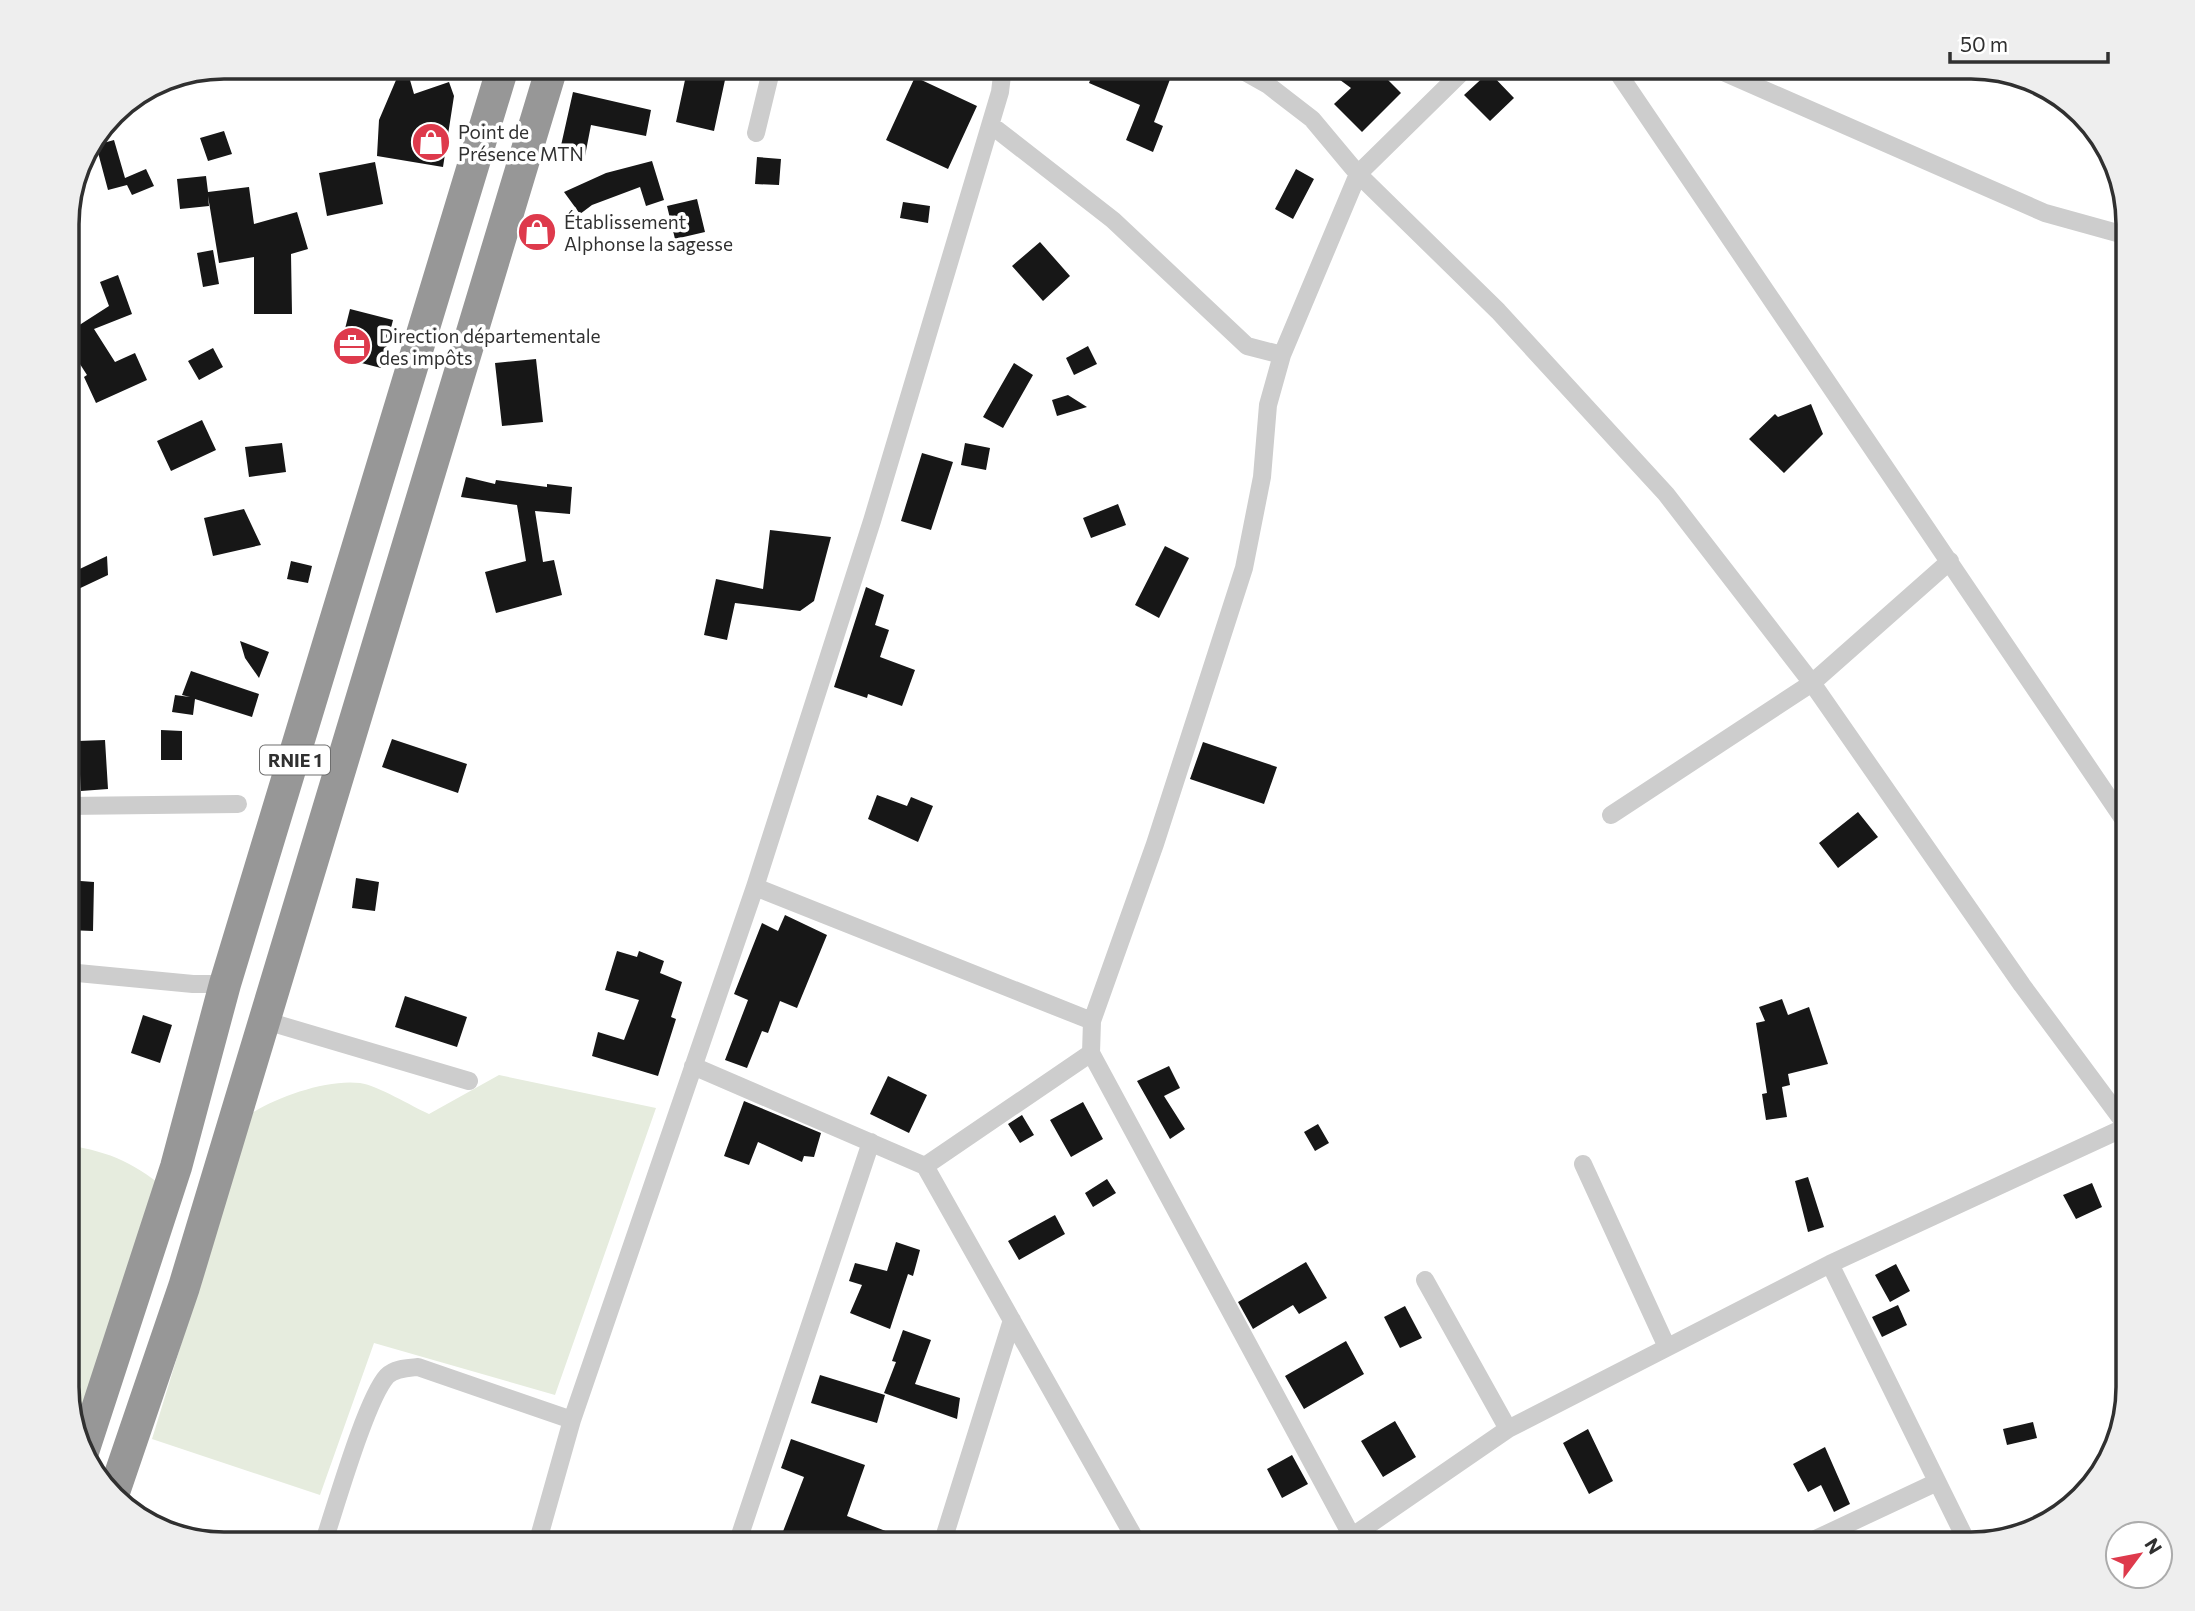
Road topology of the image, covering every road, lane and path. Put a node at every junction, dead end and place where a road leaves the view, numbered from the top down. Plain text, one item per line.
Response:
1 (499, 79) edge
2 (548, 79) edge
3 (769, 79) edge
4 (1000, 79) edge
5 (1258, 79) edge
6 (1453, 79) edge
7 (1623, 79) edge
8 (1741, 79) edge
9 (991, 125) junction
10 (756, 133) dead end
11 (1358, 174) junction
12 (2116, 232) edge
13 (1282, 355) junction
14 (1950, 561) junction
15 (1812, 682) junction
16 (238, 804) dead end
17 (79, 806) edge
18 (2116, 806) edge
19 (1611, 815) dead end
20 (755, 887) junction
21 (79, 973) edge
22 (225, 984) junction
23 (263, 1020) junction
24 (1092, 1021) junction
25 (1091, 1053) junction
26 (693, 1066) junction
27 (469, 1081) dead end
28 (2116, 1111) edge
29 (2116, 1133) edge
30 (871, 1142) junction
31 (1583, 1164) dead end
32 (925, 1166) junction
33 (1830, 1264) junction
34 (1425, 1280) dead end
35 (1013, 1321) junction
36 (1666, 1345) junction
37 (572, 1420) junction
38 (1508, 1429) junction
39 (88, 1437) edge
40 (1935, 1483) junction
41 (116, 1485) edge
42 (328, 1532) edge
43 (541, 1532) edge
44 (741, 1532) edge
45 (947, 1532) edge
46 (1131, 1532) edge
47 (1345, 1532) edge
48 (1364, 1532) edge
49 (1832, 1532) edge
50 (1961, 1532) edge

1 - 22 highway, RNIE 1
2 - 23 highway, RNIE 1
3 - 10 street
4 - 9 street
5 - 11 street
6 - 11 street
7 - 14 street
8 - 12 street
9 - 13 street
9 - 20 street
11 - 13 street
11 - 15 street
13 - 24 street
14 - 15 street
14 - 18 street
15 - 19 street
15 - 28 street
16 - 17 street
20 - 24 street
20 - 26 street
21 - 22 street
22 - 39 highway, RNIE 1
23 - 27 street
23 - 41 highway, RNIE 1
24 - 25 street
25 - 32 street
25 - 47 street
26 - 30 street
26 - 37 street
29 - 33 street
30 - 32 street
30 - 44 street
31 - 36 street
32 - 35 street
33 - 36 street
33 - 40 street
34 - 38 street
35 - 45 street
35 - 46 street
36 - 38 street
37 - 42 street
37 - 43 street
38 - 48 street
40 - 49 street
40 - 50 street

